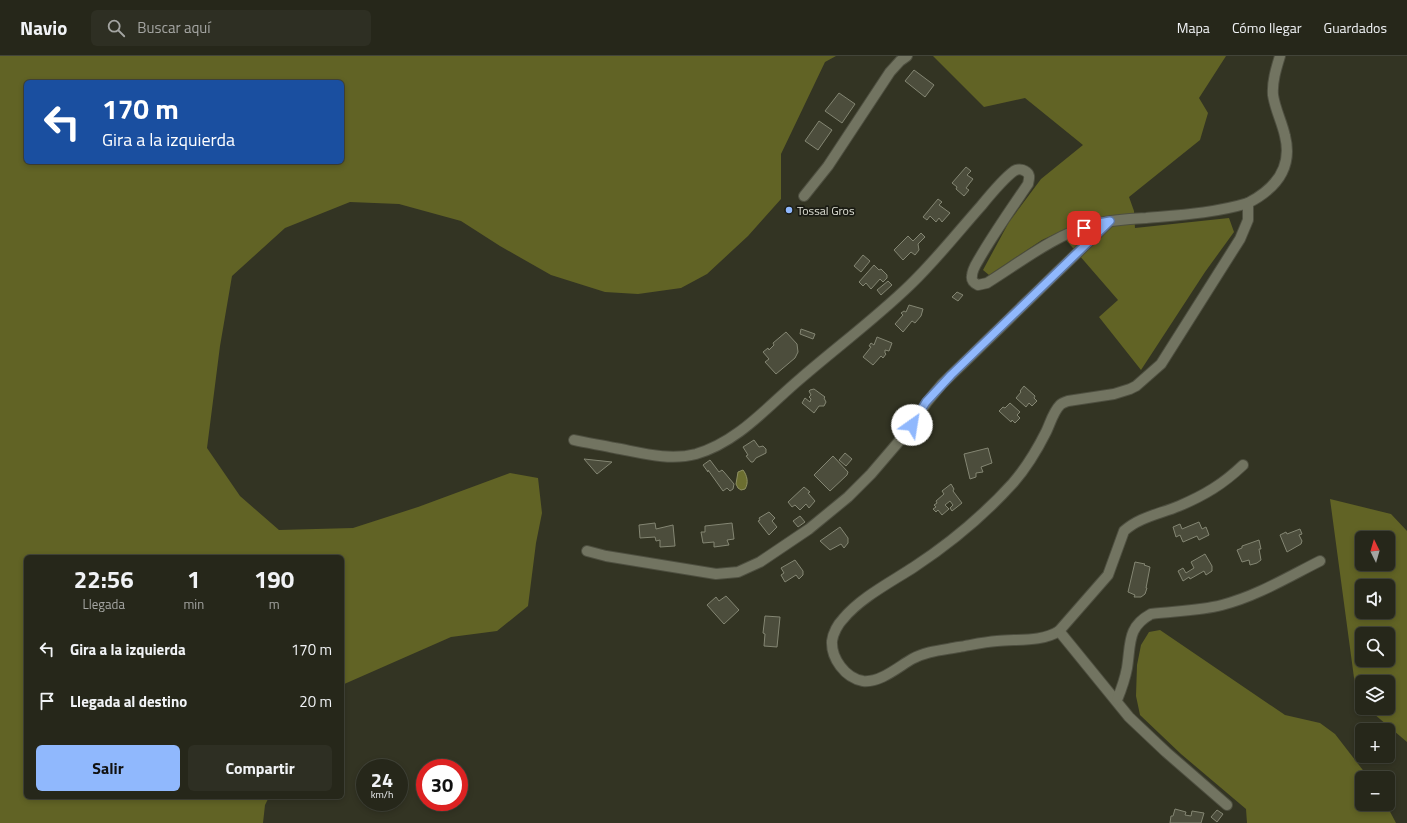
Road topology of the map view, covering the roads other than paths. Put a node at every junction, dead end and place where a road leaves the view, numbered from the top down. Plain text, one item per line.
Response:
1 (907, 56) edge
2 (1280, 56) edge
3 (804, 196) dead end
4 (1248, 203) junction
5 (1110, 221) junction
6 (574, 440) dead end
7 (1243, 465) dead end
8 (587, 551) dead end
9 (1320, 561) dead end
10 (1060, 631) junction
11 (1117, 700) junction
12 (1227, 805) dead end

1 - 3 street
2 - 4 street
4 - 5 street
4 - 10 street
5 - 6 street
5 - 8 street
7 - 10 street
9 - 11 street
10 - 11 street
11 - 12 street

